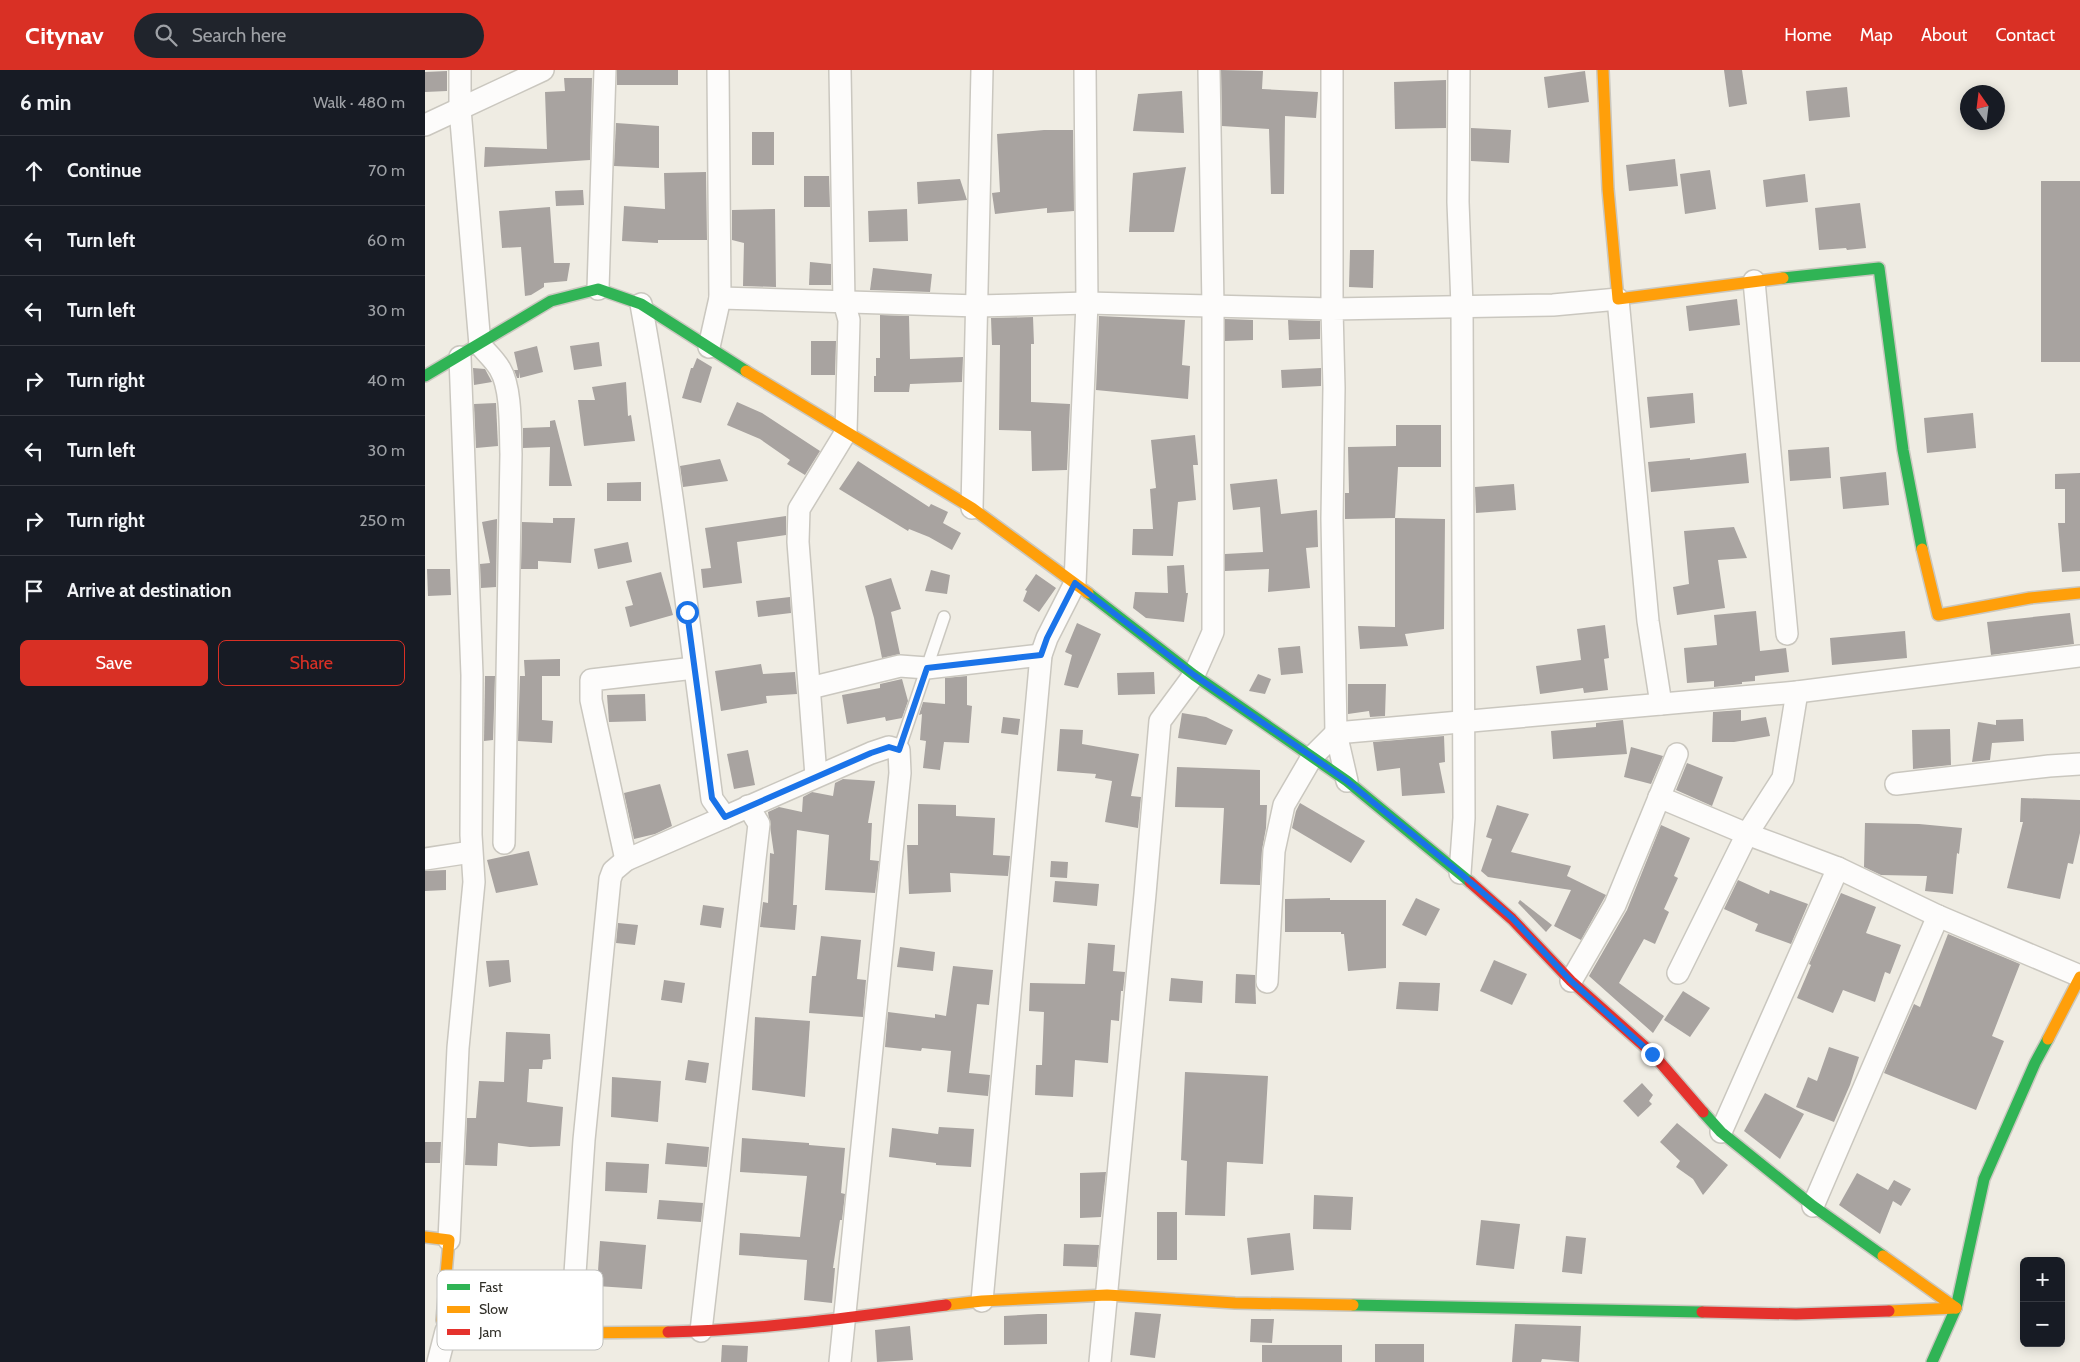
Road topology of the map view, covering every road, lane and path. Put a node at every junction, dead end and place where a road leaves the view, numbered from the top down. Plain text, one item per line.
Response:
1 (460, 70) edge
2 (543, 70) edge
3 (605, 70) edge
4 (718, 70) edge
5 (840, 70) edge
6 (982, 70) edge
7 (1085, 70) edge
8 (1209, 70) edge
9 (1332, 70) edge
10 (1459, 70) edge
11 (1603, 70) edge
12 (460, 109) junction
13 (425, 125) edge
14 (1754, 281) junction
15 (598, 289) junction
16 (720, 298) junction
17 (1618, 299) junction
18 (844, 302) junction
19 (1087, 303) junction
20 (641, 304) junction
21 (978, 306) junction
22 (1462, 306) junction
23 (1213, 307) junction
24 (1332, 309) junction
25 (479, 345) junction
26 (709, 347) junction
27 (460, 357) junction
28 (425, 376) edge
29 (846, 432) junction
30 (972, 508) junction
31 (1075, 583) junction
32 (2080, 593) edge
33 (944, 617) dead end
34 (1787, 634) dead end
35 (1041, 655) junction
36 (2080, 656) edge
37 (695, 668) junction
38 (927, 668) junction
39 (1194, 675) junction
40 (810, 688) junction
41 (1797, 692) junction
42 (1661, 704) junction
43 (1463, 721) junction
44 (1336, 733) junction
45 (899, 750) junction
46 (1677, 754) dead end
47 (1312, 757) junction
48 (2080, 764) edge
49 (816, 776) junction
50 (1347, 781) junction
51 (1896, 784) dead end
52 (1659, 797) junction
53 (748, 806) junction
54 (725, 817) junction
55 (1747, 834) junction
56 (503, 843) dead end
57 (471, 852) junction
58 (425, 859) edge
59 (626, 860) junction
60 (1838, 868) junction
61 (1460, 873) junction
62 (1938, 916) junction
63 (1678, 973) dead end
64 (2080, 977) edge
65 (1571, 981) junction
66 (1267, 982) dead end
67 (1721, 1132) junction
68 (1813, 1206) junction
69 (425, 1237) edge
70 (449, 1240) junction
71 (446, 1270) edge
72 (576, 1270) edge
73 (1107, 1295) junction
74 (981, 1301) junction
75 (1956, 1308) junction
76 (846, 1318) junction
77 (701, 1330) junction
78 (603, 1332) edge
79 (840, 1362) edge
80 (1099, 1362) edge
81 (1932, 1362) edge

1 - 12 street
2 - 12 street
3 - 15 street
4 - 16 street
5 - 18 street
6 - 21 street
7 - 19 street
8 - 23 street
9 - 24 street
10 - 22 street
11 - 17 street
12 - 13 street
12 - 25 street
14 - 17 street
14 - 32 street
14 - 34 street
15 - 20 street
15 - 25 street
16 - 18 street
16 - 26 street
17 - 22 street
17 - 42 street
18 - 21 street
18 - 29 street
19 - 21 street
19 - 23 street
19 - 31 street
20 - 26 street
20 - 37 street
21 - 30 street
22 - 24 street
22 - 43 street
23 - 24 street
23 - 39 street
24 - 44 street
25 - 27 street
25 - 56 street
26 - 29 street
27 - 28 street
27 - 57 street
29 - 30 street
29 - 40 street
30 - 31 street
31 - 35 street
31 - 39 street
33 - 38 lane
35 - 38 street
35 - 74 street
36 - 41 street
37 - 54 street
37 - 59 street
38 - 40 street
38 - 45 lane
39 - 47 street
39 - 73 street
40 - 49 street
41 - 42 street
41 - 55 street
42 - 43 street
43 - 44 street
43 - 61 street
44 - 47 street
44 - 50 street
45 - 49 street
45 - 76 street
46 - 52 street
47 - 50 street
47 - 66 street
48 - 51 street
49 - 53 street
50 - 61 street
52 - 55 street
52 - 65 street
53 - 54 street
53 - 77 street
54 - 59 street
55 - 60 street
55 - 63 street
57 - 58 street
57 - 70 street
59 - 72 street
60 - 62 street
60 - 67 street
61 - 65 street
62 - 64 street
62 - 68 street
64 - 75 street
65 - 67 street
67 - 68 street
68 - 75 street
69 - 70 street
70 - 71 street
73 - 74 street
73 - 75 street
73 - 80 street
74 - 76 street
75 - 81 street
76 - 77 street
76 - 79 street
77 - 78 street

